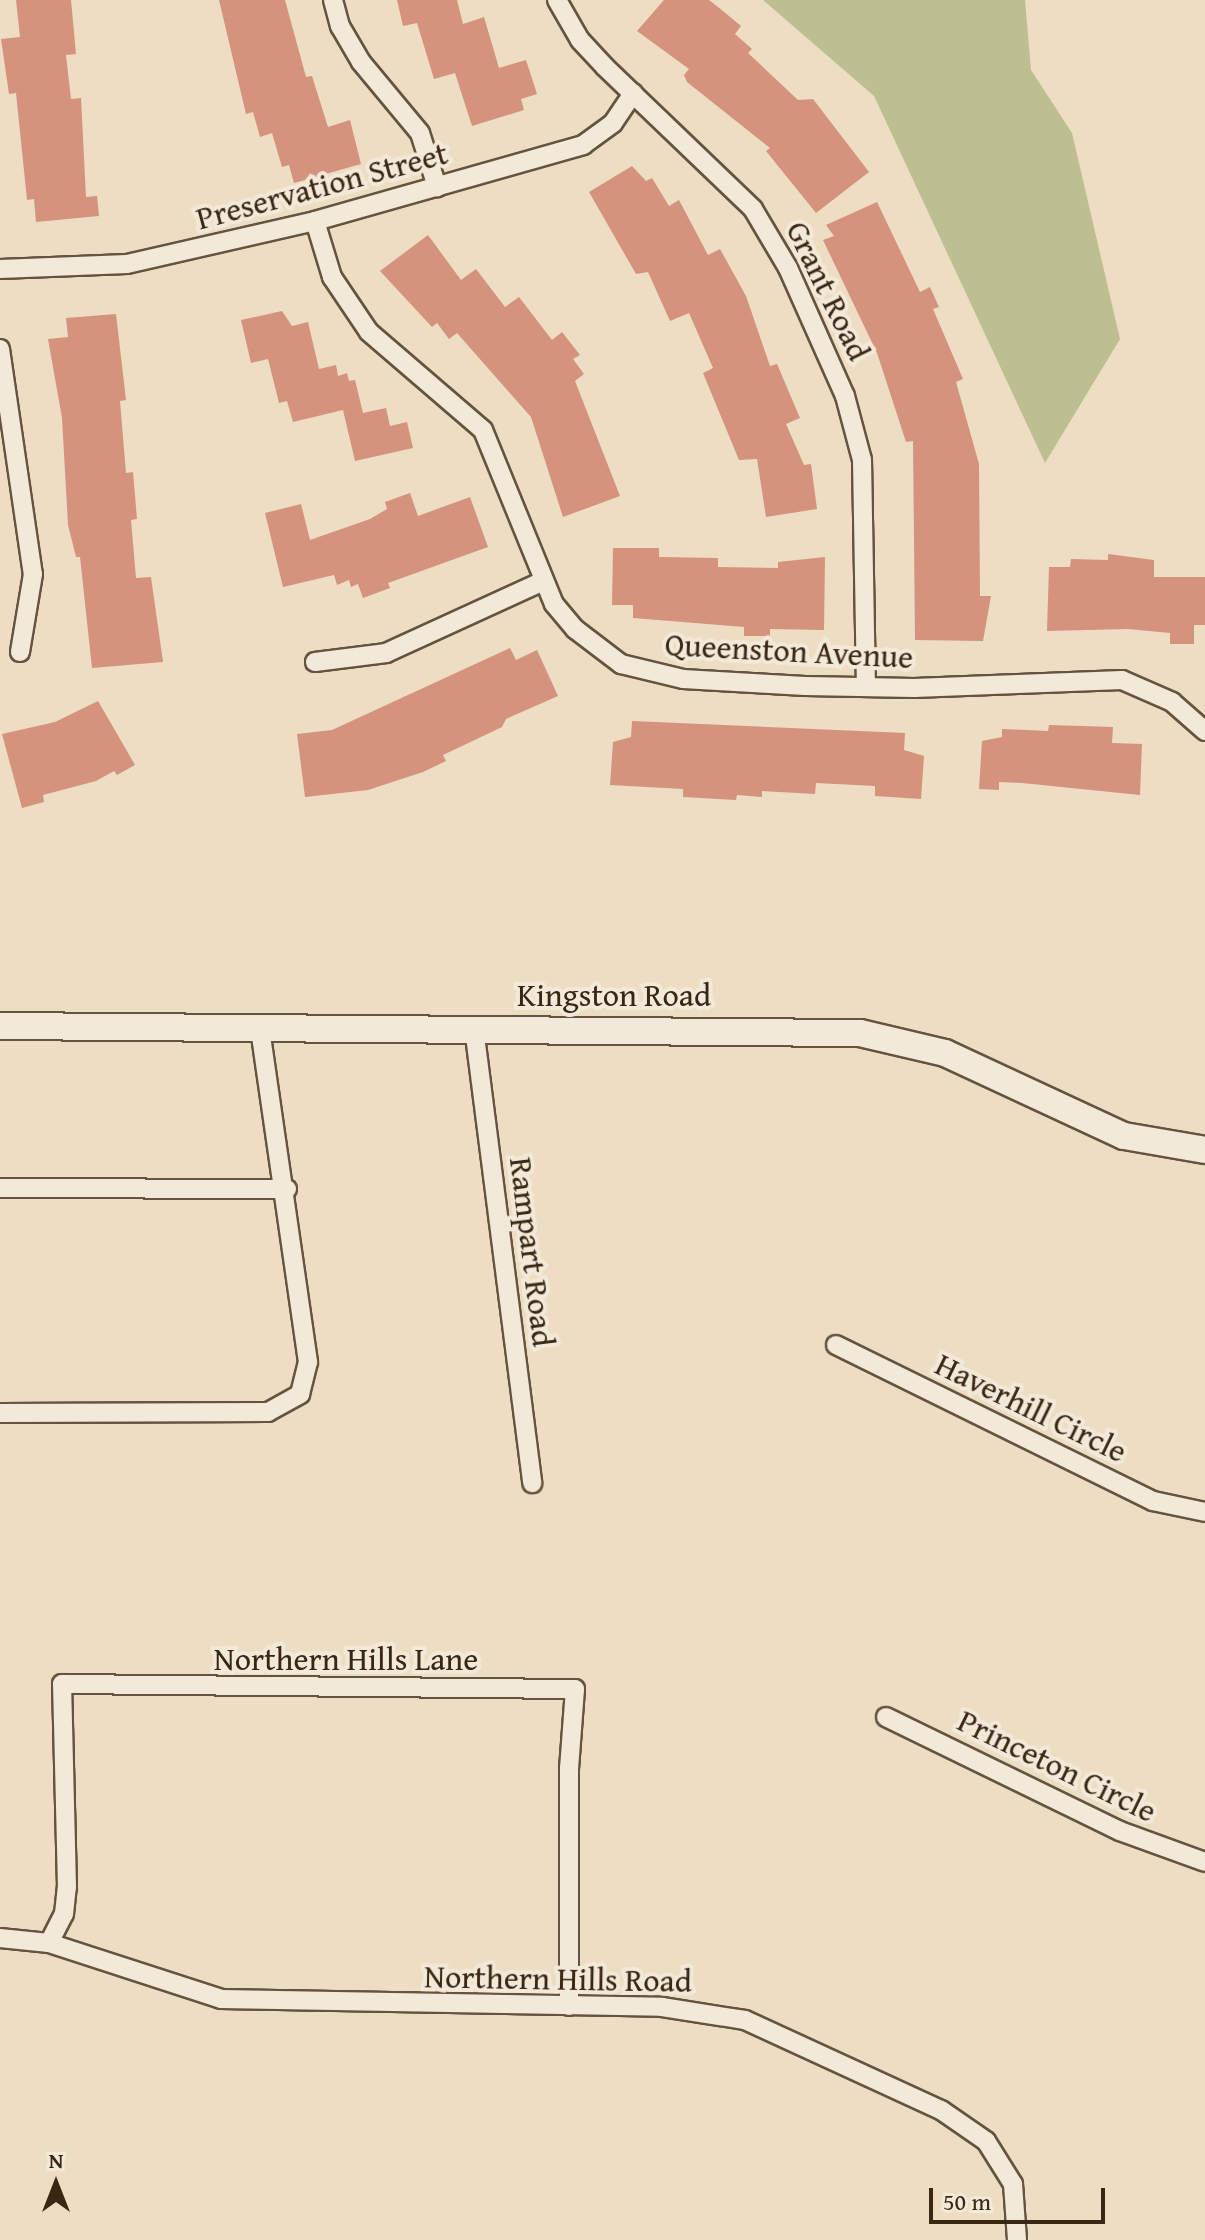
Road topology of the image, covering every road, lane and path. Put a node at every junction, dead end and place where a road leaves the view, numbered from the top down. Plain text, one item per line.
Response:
1 (333, 0) edge
2 (557, 0) edge
3 (633, 93) junction
4 (437, 187) junction
5 (315, 221) junction
6 (0, 269) edge
7 (0, 349) edge
8 (543, 581) junction
9 (20, 652) dead end
10 (315, 662) dead end
11 (866, 687) junction
12 (1205, 731) edge
13 (0, 1026) edge
14 (260, 1028) junction
15 (474, 1028) junction
16 (1205, 1150) edge
17 (0, 1188) edge
18 (287, 1189) junction
19 (836, 1345) dead end
20 (0, 1413) edge
21 (532, 1483) dead end
22 (1205, 1512) edge
23 (886, 1717) dead end
24 (1205, 1862) edge
25 (0, 1938) edge
26 (49, 1943) junction
27 (569, 2006) junction
28 (1017, 2240) edge

1 - 4 street
2 - 3 street, Grant Road
3 - 4 street, Preservation Street
3 - 11 street, Grant Road
4 - 5 street, Preservation Street
5 - 6 street, Preservation Street
5 - 8 street, Queenston Avenue
7 - 9 street
8 - 10 street
8 - 11 street, Queenston Avenue
11 - 12 street, Queenston Avenue
13 - 14 street, Kingston Road
14 - 15 street, Kingston Road
14 - 18 street
15 - 16 street, Kingston Road
15 - 21 street, Rampart Road
17 - 18 street
18 - 20 street
19 - 22 street, Haverhill Circle
23 - 24 street, Princeton Circle
25 - 26 street, Northern Hills Road
26 - 27 street, Northern Hills Road
26 - 27 street, Northern Hills Lane
27 - 28 street, Northern Hills Road

